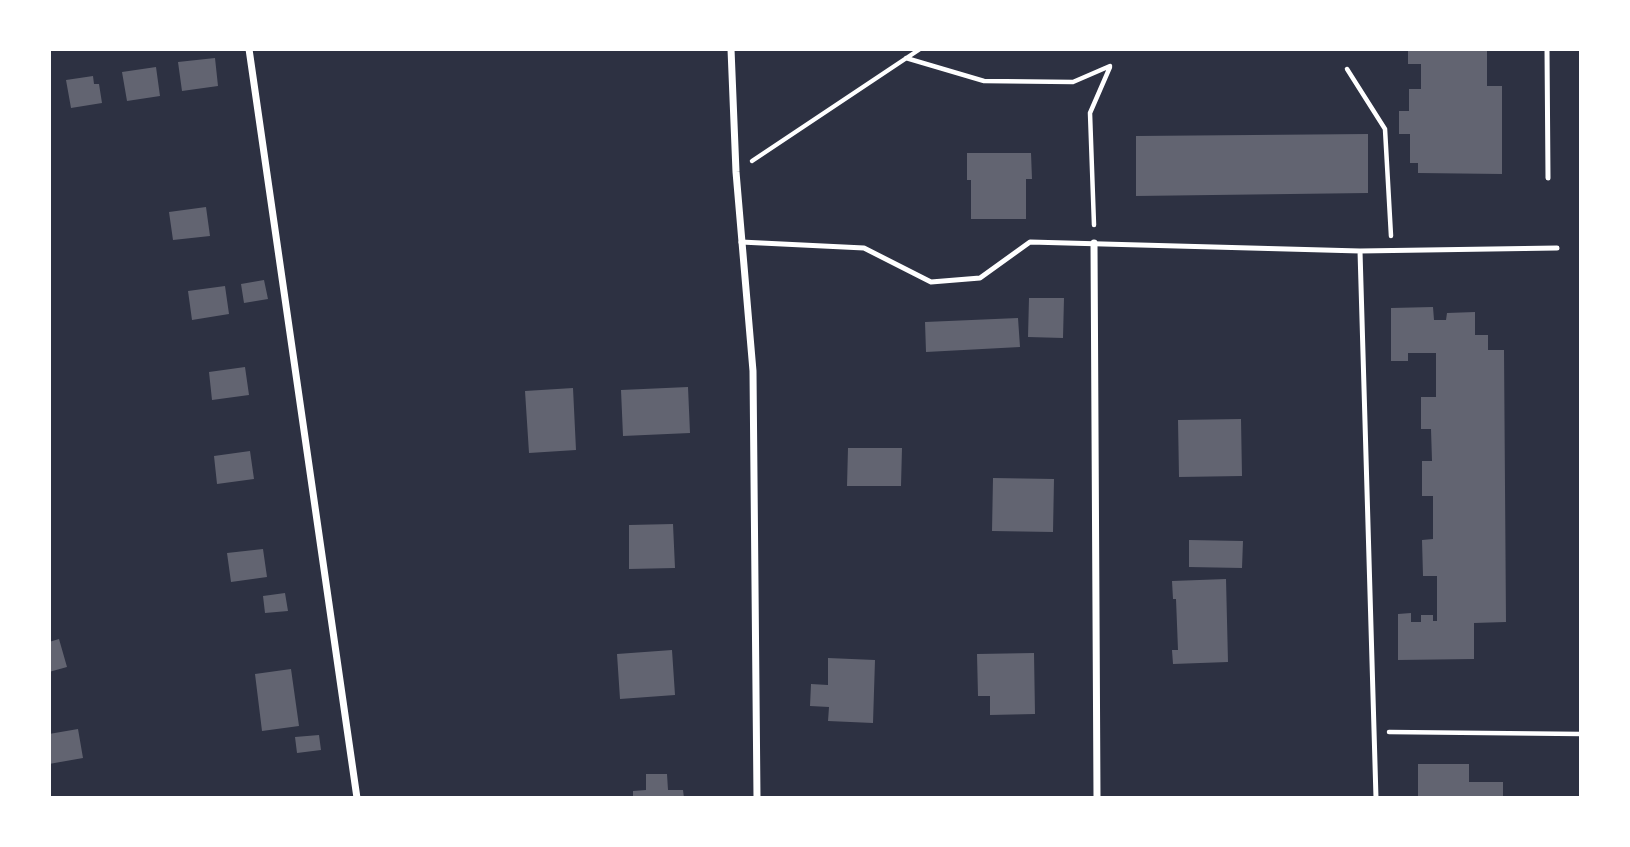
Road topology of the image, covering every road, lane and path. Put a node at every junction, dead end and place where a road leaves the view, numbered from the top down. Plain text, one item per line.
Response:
1 (249, 49) edge
2 (731, 49) edge
3 (920, 49) edge
4 (1547, 49) edge
5 (906, 58) junction
6 (1347, 69) dead end
7 (736, 173) junction
8 (1548, 178) dead end
9 (741, 242) junction
10 (1094, 243) junction
11 (1557, 248) dead end
12 (1360, 251) junction
13 (1392, 252) junction
14 (1375, 732) junction
15 (1581, 734) edge
16 (357, 798) edge
17 (757, 798) edge
18 (1097, 798) edge
19 (1376, 798) edge

1 - 16 street
2 - 7 street
3 - 5 path
4 - 8 lane
5 - 7 path
5 - 10 path
6 - 13 path
7 - 9 street
9 - 10 lane
9 - 17 street
10 - 12 lane
10 - 18 street
11 - 13 lane
12 - 13 lane
12 - 14 lane
14 - 15 path
14 - 19 lane

